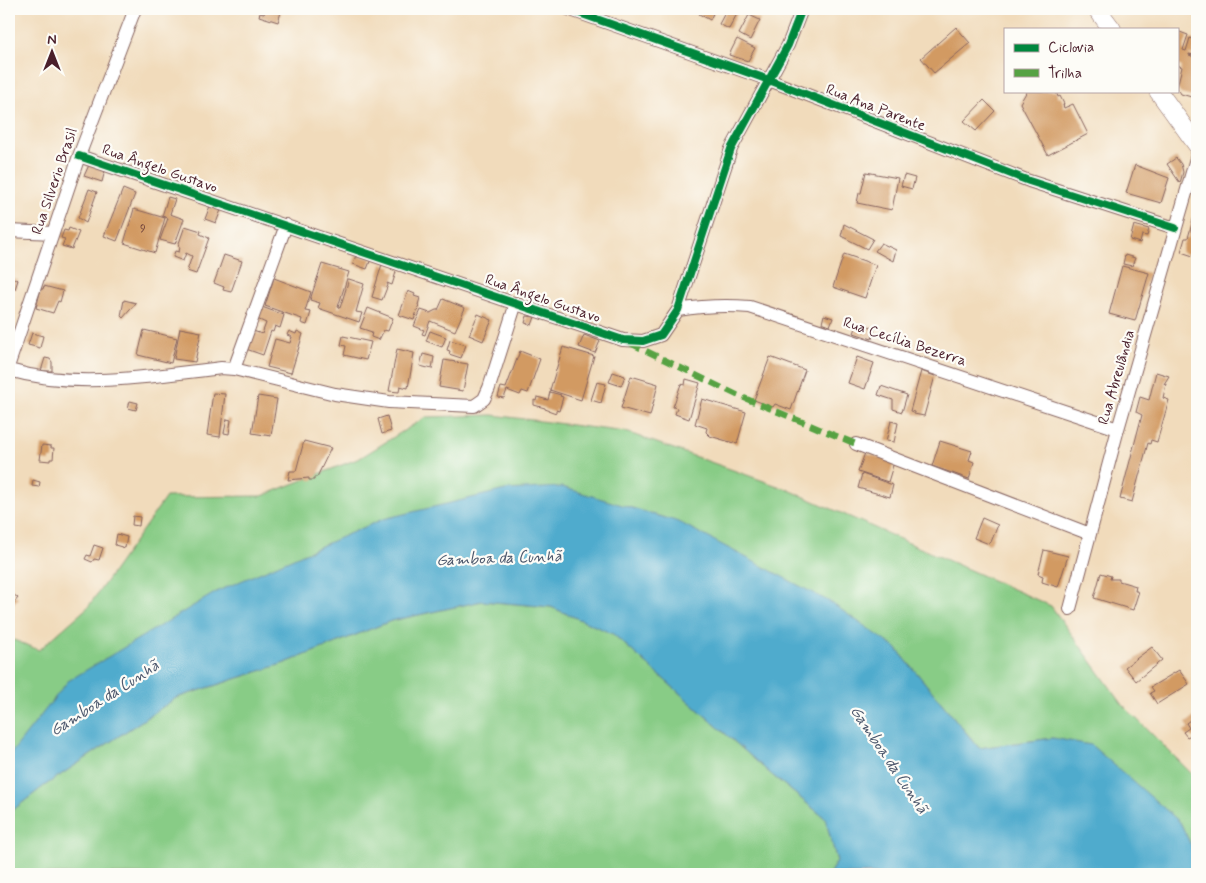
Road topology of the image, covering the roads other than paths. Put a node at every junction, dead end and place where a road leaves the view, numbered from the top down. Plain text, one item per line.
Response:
1 (135, 9) edge
2 (568, 9) edge
3 (802, 9) edge
4 (1098, 9) edge
5 (1111, 28) edge
6 (769, 80) junction
7 (1159, 92) edge
8 (1197, 144) edge
9 (1197, 155) edge
10 (80, 156) junction
11 (286, 225) junction
12 (1175, 228) junction
13 (9, 231) edge
14 (53, 233) junction
15 (516, 302) junction
16 (678, 310) junction
17 (9, 364) edge
18 (234, 369) junction
19 (9, 370) edge
20 (1118, 429) junction
21 (856, 444) dead end
22 (1090, 534) junction
23 (1070, 610) dead end

1 - 10 street, Rua Silverio Brasil
2 - 6 street, Rua Ana Parente
3 - 6 street, Rua Ângelo Gustavo
4 - 5 street
6 - 12 street, Rua Ana Parente
6 - 16 street, Rua Ângelo Gustavo
7 - 8 street
9 - 12 street, Rua Abreulândia
10 - 11 street, Rua Ângelo Gustavo
10 - 14 street, Rua Silverio Brasil
11 - 15 street, Rua Ângelo Gustavo
11 - 18 street
12 - 20 street, Rua Abreulândia
13 - 14 street
14 - 17 street, Rua Silverio Brasil
15 - 16 street, Rua Ângelo Gustavo
15 - 18 street
16 - 20 street, Rua Cecília Bezerra
18 - 19 street
20 - 22 street, Rua Abreulândia
21 - 22 street
22 - 23 street, Rua Abreulândia

